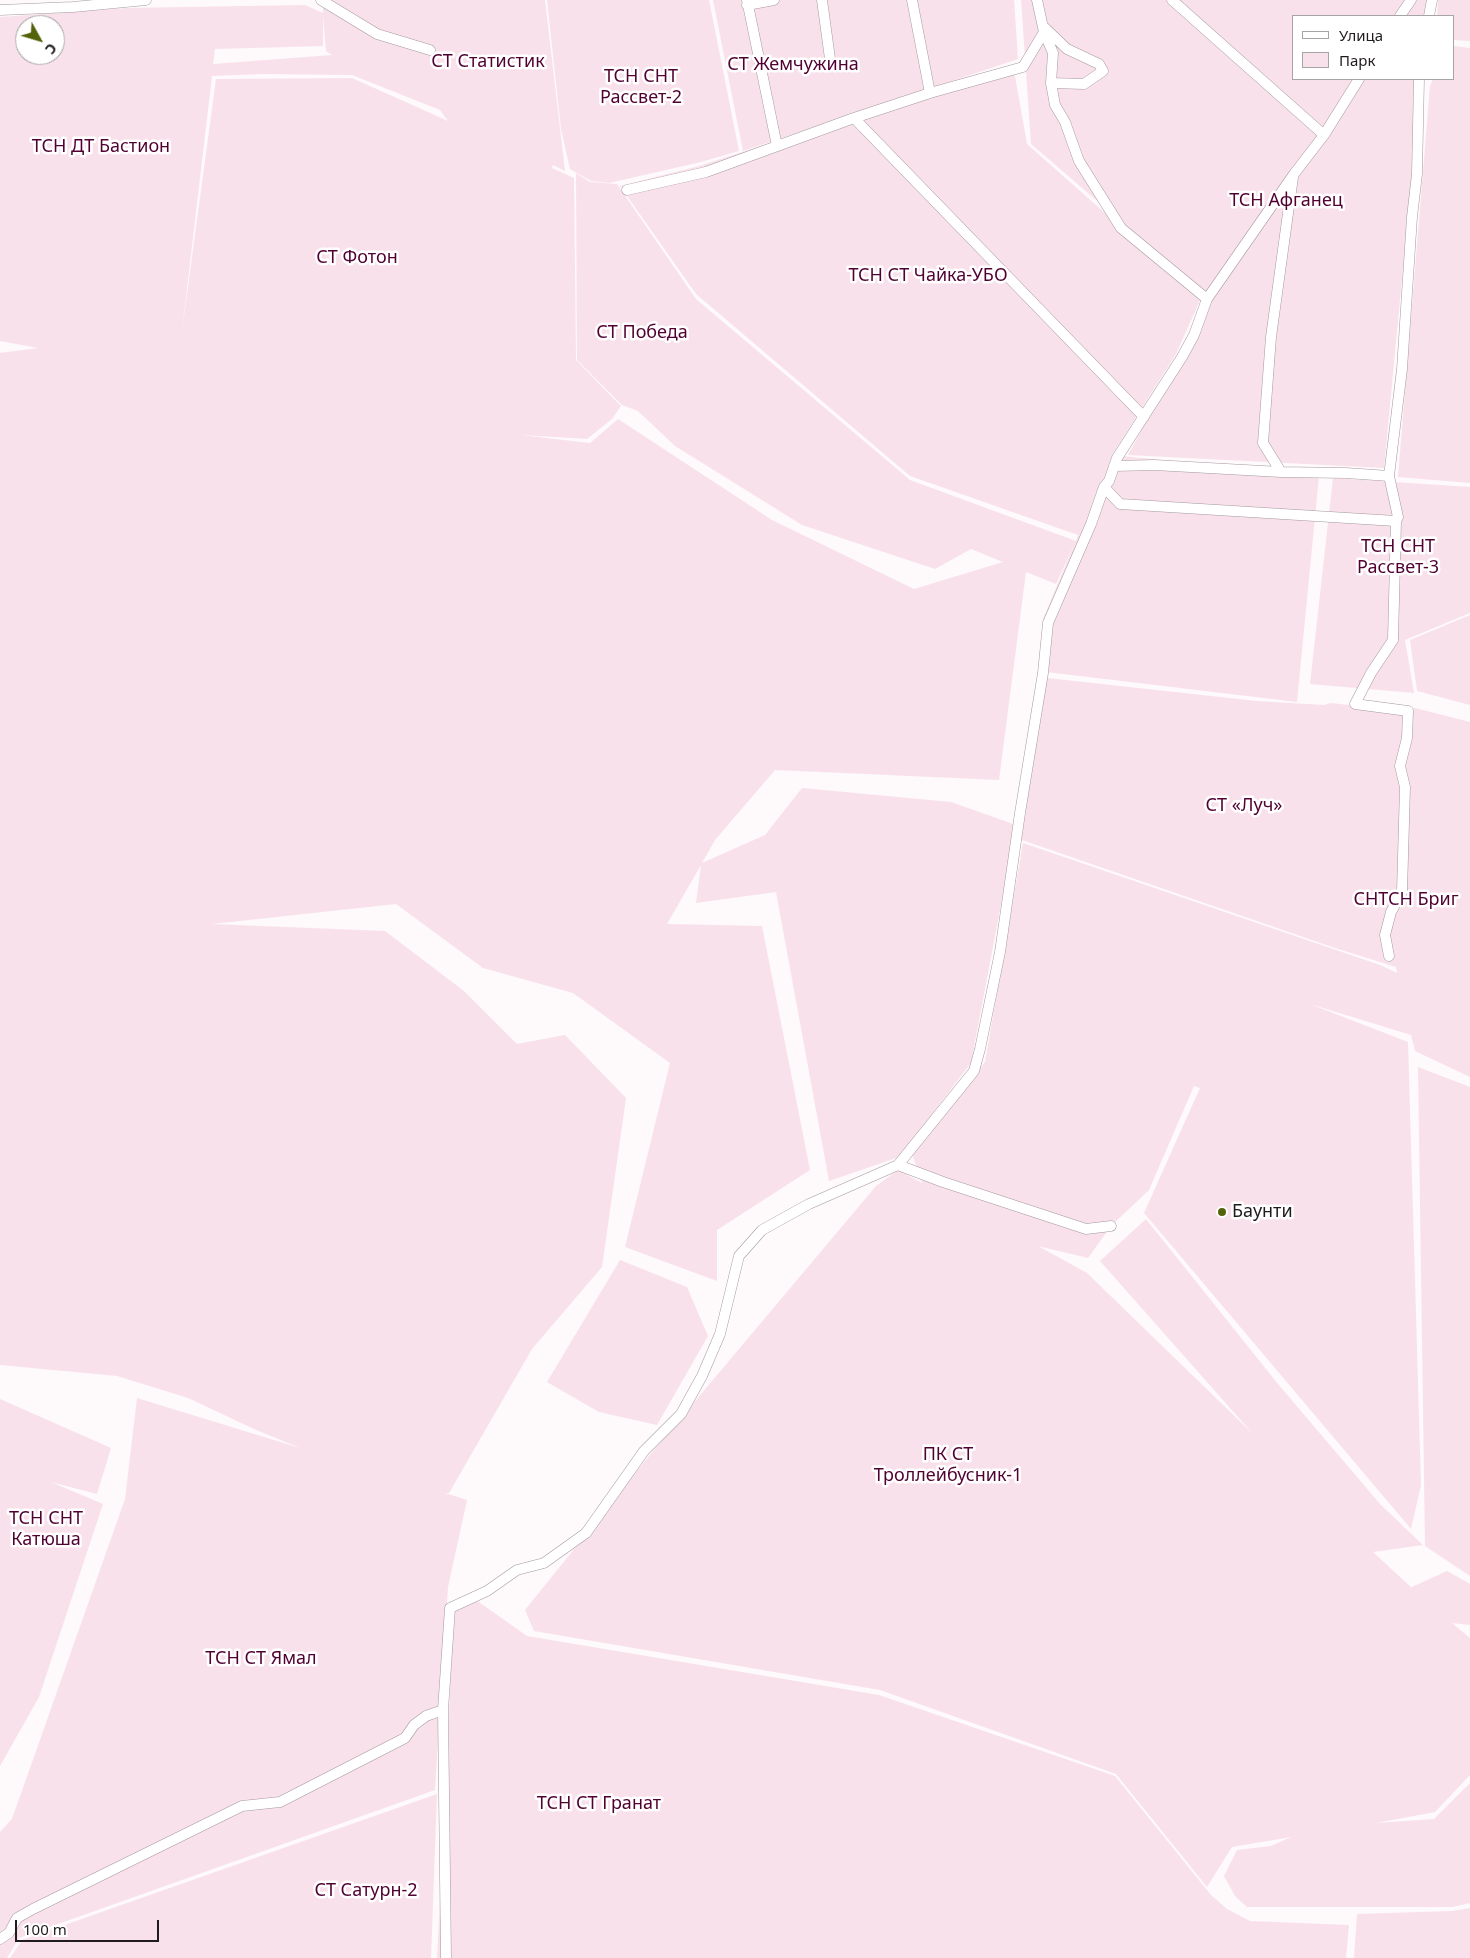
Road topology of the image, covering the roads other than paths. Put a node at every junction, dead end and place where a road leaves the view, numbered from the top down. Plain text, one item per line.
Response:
1 (146, 0) edge
2 (322, 0) edge
3 (774, 0) edge
4 (822, 0) edge
5 (912, 0) edge
6 (1037, 0) edge
7 (1172, 0) edge
8 (1411, 0) edge
9 (1432, 0) edge
10 (747, 3) edge
11 (0, 10) edge
12 (1401, 15) edge
13 (1429, 15) edge
14 (1043, 29) junction
15 (430, 50) dead end
16 (831, 66) dead end
17 (1358, 80) edge
18 (1419, 80) edge
19 (1051, 83) junction
20 (930, 93) junction
21 (854, 118) junction
22 (1324, 136) junction
23 (777, 146) junction
24 (1294, 174) junction
25 (627, 190) dead end
26 (1207, 299) junction
27 (1144, 417) junction
28 (1114, 466) junction
29 (1281, 472) junction
30 (1389, 476) junction
31 (1104, 487) junction
32 (1396, 521) junction
33 (1388, 956) dead end
34 (898, 1165) junction
35 (1112, 1226) dead end
36 (443, 1710) junction
37 (0, 1940) edge
38 (446, 1958) edge

1 - 11 street
2 - 15 street
3 - 10 street
4 - 16 street
5 - 20 street
6 - 14 street
7 - 22 street
8 - 12 street
9 - 13 street
10 - 23 street
14 - 19 street
14 - 19 street
14 - 20 street
17 - 22 street
18 - 30 street
19 - 26 street
20 - 21 street
21 - 23 street
21 - 27 street
22 - 24 street
23 - 25 street
24 - 26 street
24 - 29 street
26 - 27 street
27 - 28 street
28 - 29 street
28 - 31 street
29 - 30 street
30 - 32 street
31 - 32 street
31 - 34 street
32 - 33 street
34 - 35 street
34 - 36 street
36 - 37 street
36 - 38 street

